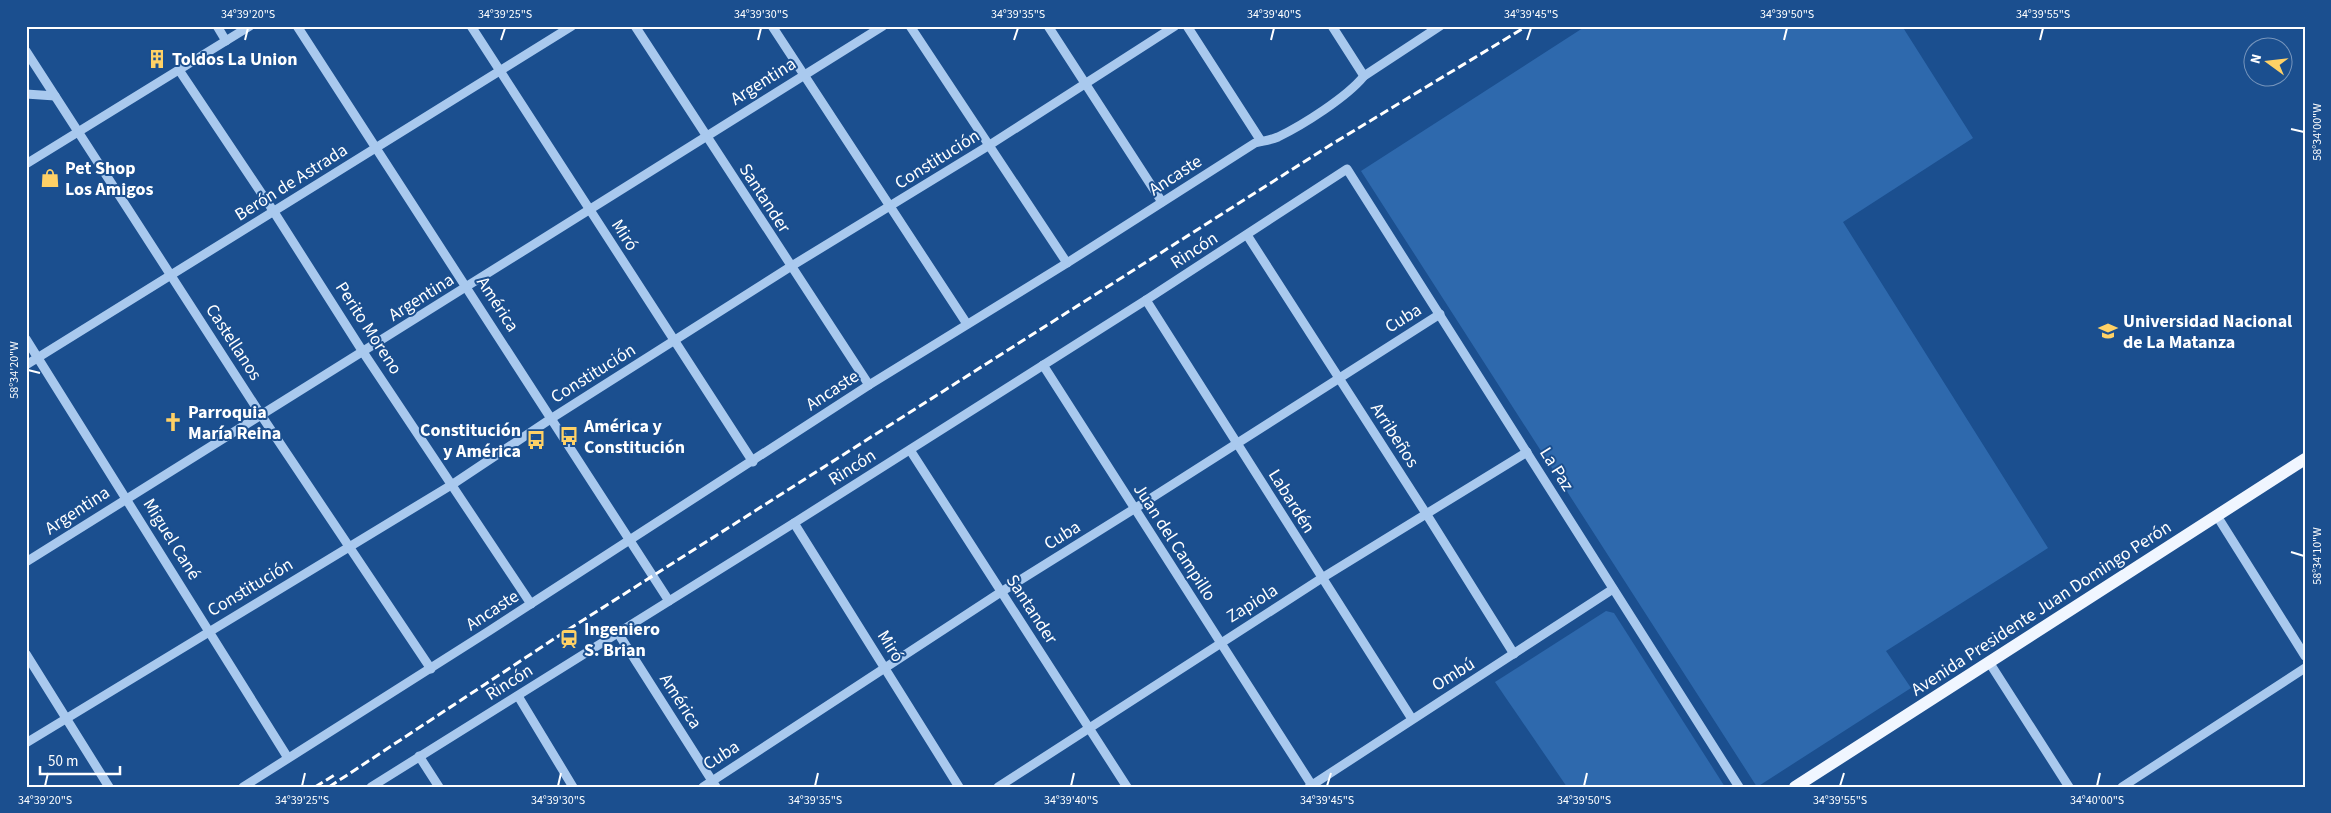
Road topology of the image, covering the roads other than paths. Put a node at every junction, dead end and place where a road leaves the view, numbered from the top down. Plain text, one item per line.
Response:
1 (217, 26) edge
2 (250, 26) edge
3 (297, 26) edge
4 (471, 26) edge
5 (572, 26) edge
6 (635, 26) edge
7 (772, 26) edge
8 (883, 26) edge
9 (910, 26) edge
10 (1048, 26) edge
11 (1175, 26) edge
12 (1187, 26) edge
13 (1332, 26) edge
14 (1440, 26) edge
15 (226, 41) junction
16 (26, 51) edge
17 (179, 70) junction
18 (499, 72) junction
19 (804, 74) junction
20 (1364, 76) junction
21 (1086, 83) junction
22 (26, 94) edge
23 (55, 96) junction
24 (78, 133) junction
25 (706, 137) junction
26 (1261, 141) junction
27 (988, 146) junction
28 (376, 148) junction
29 (26, 164) edge
30 (1348, 169) joint
31 (1162, 202) junction
32 (890, 206) junction
33 (590, 210) junction
34 (274, 212) junction
35 (1247, 235) junction
36 (1067, 263) junction
37 (790, 267) junction
38 (172, 276) junction
39 (467, 287) junction
40 (1146, 300) junction
41 (1440, 314) junction
42 (967, 324) junction
43 (26, 339) edge
44 (674, 340) junction
45 (364, 352) junction
46 (38, 358) junction
47 (26, 365) edge
48 (1043, 365) junction
49 (1338, 378) junction
50 (869, 385) junction
51 (261, 415) junction
52 (552, 418) junction
53 (1237, 444) junction
54 (910, 450) junction
55 (1527, 452) junction
56 (2305, 459) edge
57 (753, 462) junction
58 (453, 484) junction
59 (127, 498) junction
60 (1134, 509) junction
61 (1427, 515) junction
62 (2217, 516) junction
63 (794, 523) junction
64 (630, 540) junction
65 (350, 545) junction
66 (26, 562) edge
67 (1322, 578) junction
68 (1613, 589) junction
69 (1001, 592) junction
70 (669, 601) junction
71 (531, 604) junction
72 (210, 631) junction
73 (618, 633) junction
74 (1221, 643) junction
75 (26, 654) edge
76 (1514, 654) junction
77 (2305, 656) edge
78 (1989, 662) junction
79 (884, 667) junction
80 (431, 668) junction
81 (2305, 668) edge
82 (518, 696) junction
83 (67, 719) junction
84 (1412, 719) junction
85 (1089, 728) junction
86 (26, 743) edge
87 (419, 756) junction
88 (288, 758) junction
89 (714, 784) edge
90 (1312, 786) edge
91 (109, 787) edge
92 (243, 787) edge
93 (371, 787) edge
94 (439, 787) edge
95 (573, 787) edge
96 (702, 787) edge
97 (958, 787) edge
98 (998, 787) edge
99 (1127, 787) edge
100 (1739, 787) edge
101 (1795, 787) edge
102 (2069, 787) edge
103 (2122, 787) edge

1 - 15 street
2 - 15 street
3 - 28 street, América
4 - 18 street, Miró
5 - 18 street, Berón de Astrada
6 - 25 street, Santander
7 - 19 street
8 - 19 street, Argentina
9 - 27 street
10 - 21 street
11 - 21 street, Constitución
12 - 26 street
13 - 20 street
14 - 20 street, Ancaste
15 - 17 street
16 - 23 street, Castellanos
17 - 24 street
17 - 34 street, Perito Moreno
18 - 28 street, Berón de Astrada
18 - 33 street, Miró
19 - 25 street, Argentina
19 - 32 street
20 - 26 street, Ancaste
21 - 27 street, Constitución
21 - 31 street
22 - 23 street
23 - 24 street, Castellanos
24 - 29 street
24 - 38 street, Castellanos
25 - 33 street, Argentina
25 - 37 street, Santander
26 - 31 street, Ancaste
27 - 32 street, Constitución
27 - 36 street
28 - 34 street, Berón de Astrada
28 - 39 street, América
30 - 35 street, Rincón
30 - 41 street, La Paz
31 - 36 street, Ancaste
32 - 37 street, Constitución
32 - 42 street
33 - 39 street, Argentina
33 - 44 street, Miró
34 - 38 street, Berón de Astrada
34 - 45 street, Perito Moreno
35 - 40 street, Rincón
35 - 49 street, Arribeños
36 - 42 street, Ancaste
37 - 44 street, Constitución
37 - 50 street, Santander
38 - 46 street, Berón de Astrada
38 - 51 street, Castellanos
39 - 45 street, Argentina
39 - 52 street, América
40 - 48 street, Rincón
40 - 53 street, Labardén
41 - 49 street, Cuba
41 - 55 street, La Paz
42 - 50 street, Ancaste
43 - 46 street, Miguel Cané
44 - 52 street, Constitución
44 - 57 street, Miró
45 - 51 street, Argentina
45 - 58 street, Perito Moreno
46 - 47 street, Berón de Astrada
46 - 59 street, Miguel Cané
48 - 54 street, Rincón
48 - 60 street, Juan del Campillo
49 - 53 street, Cuba
49 - 61 street, Arribeños
50 - 57 street, Ancaste
51 - 59 street, Argentina
51 - 65 street, Castellanos
52 - 58 street, Constitución
52 - 64 street, América
53 - 60 street, Cuba
53 - 67 street, Labardén
54 - 63 street, Rincón
54 - 69 street, Santander
55 - 61 street, Zapiola
55 - 68 street, La Paz
56 - 62 main road, Avenida Presidente Juan Domingo Perón
57 - 64 street, Ancaste
58 - 65 street, Constitución
58 - 71 street, Perito Moreno
59 - 66 street, Argentina
59 - 72 street, Miguel Cané
60 - 69 street, Cuba
60 - 74 street, Juan del Campillo
61 - 67 street, Zapiola
61 - 76 street, Arribeños
62 - 77 street
62 - 78 main road, Avenida Presidente Juan Domingo Perón
63 - 70 street, Rincón
63 - 79 street, Miró
64 - 70 street, América
64 - 71 street, Ancaste
65 - 72 street, Constitución
65 - 80 street, Castellanos
67 - 74 street, Zapiola
67 - 84 street, Labardén
68 - 76 street, Ombú
68 - 100 street, La Paz
69 - 79 street, Cuba
69 - 85 street, Santander
70 - 73 street, Rincón
71 - 80 street, Ancaste
72 - 83 street, Constitución
72 - 88 street, Miguel Cané
73 - 82 street, Rincón
73 - 89 street, América
74 - 85 street, Zapiola
74 - 90 street, Juan del Campillo
75 - 83 street
76 - 84 street, Ombú
78 - 101 main road, Avenida Presidente Juan Domingo Perón
78 - 102 street
79 - 89 street, Cuba
79 - 97 street, Miró
80 - 88 street, Ancaste
81 - 103 street
82 - 87 street, Rincón
82 - 95 street
83 - 86 street, Constitución
83 - 91 street
84 - 90 street, Ombú
85 - 98 street, Zapiola
85 - 99 street, Santander
87 - 93 street, Rincón
87 - 94 street
88 - 92 street, Ancaste
89 - 96 street, Cuba

